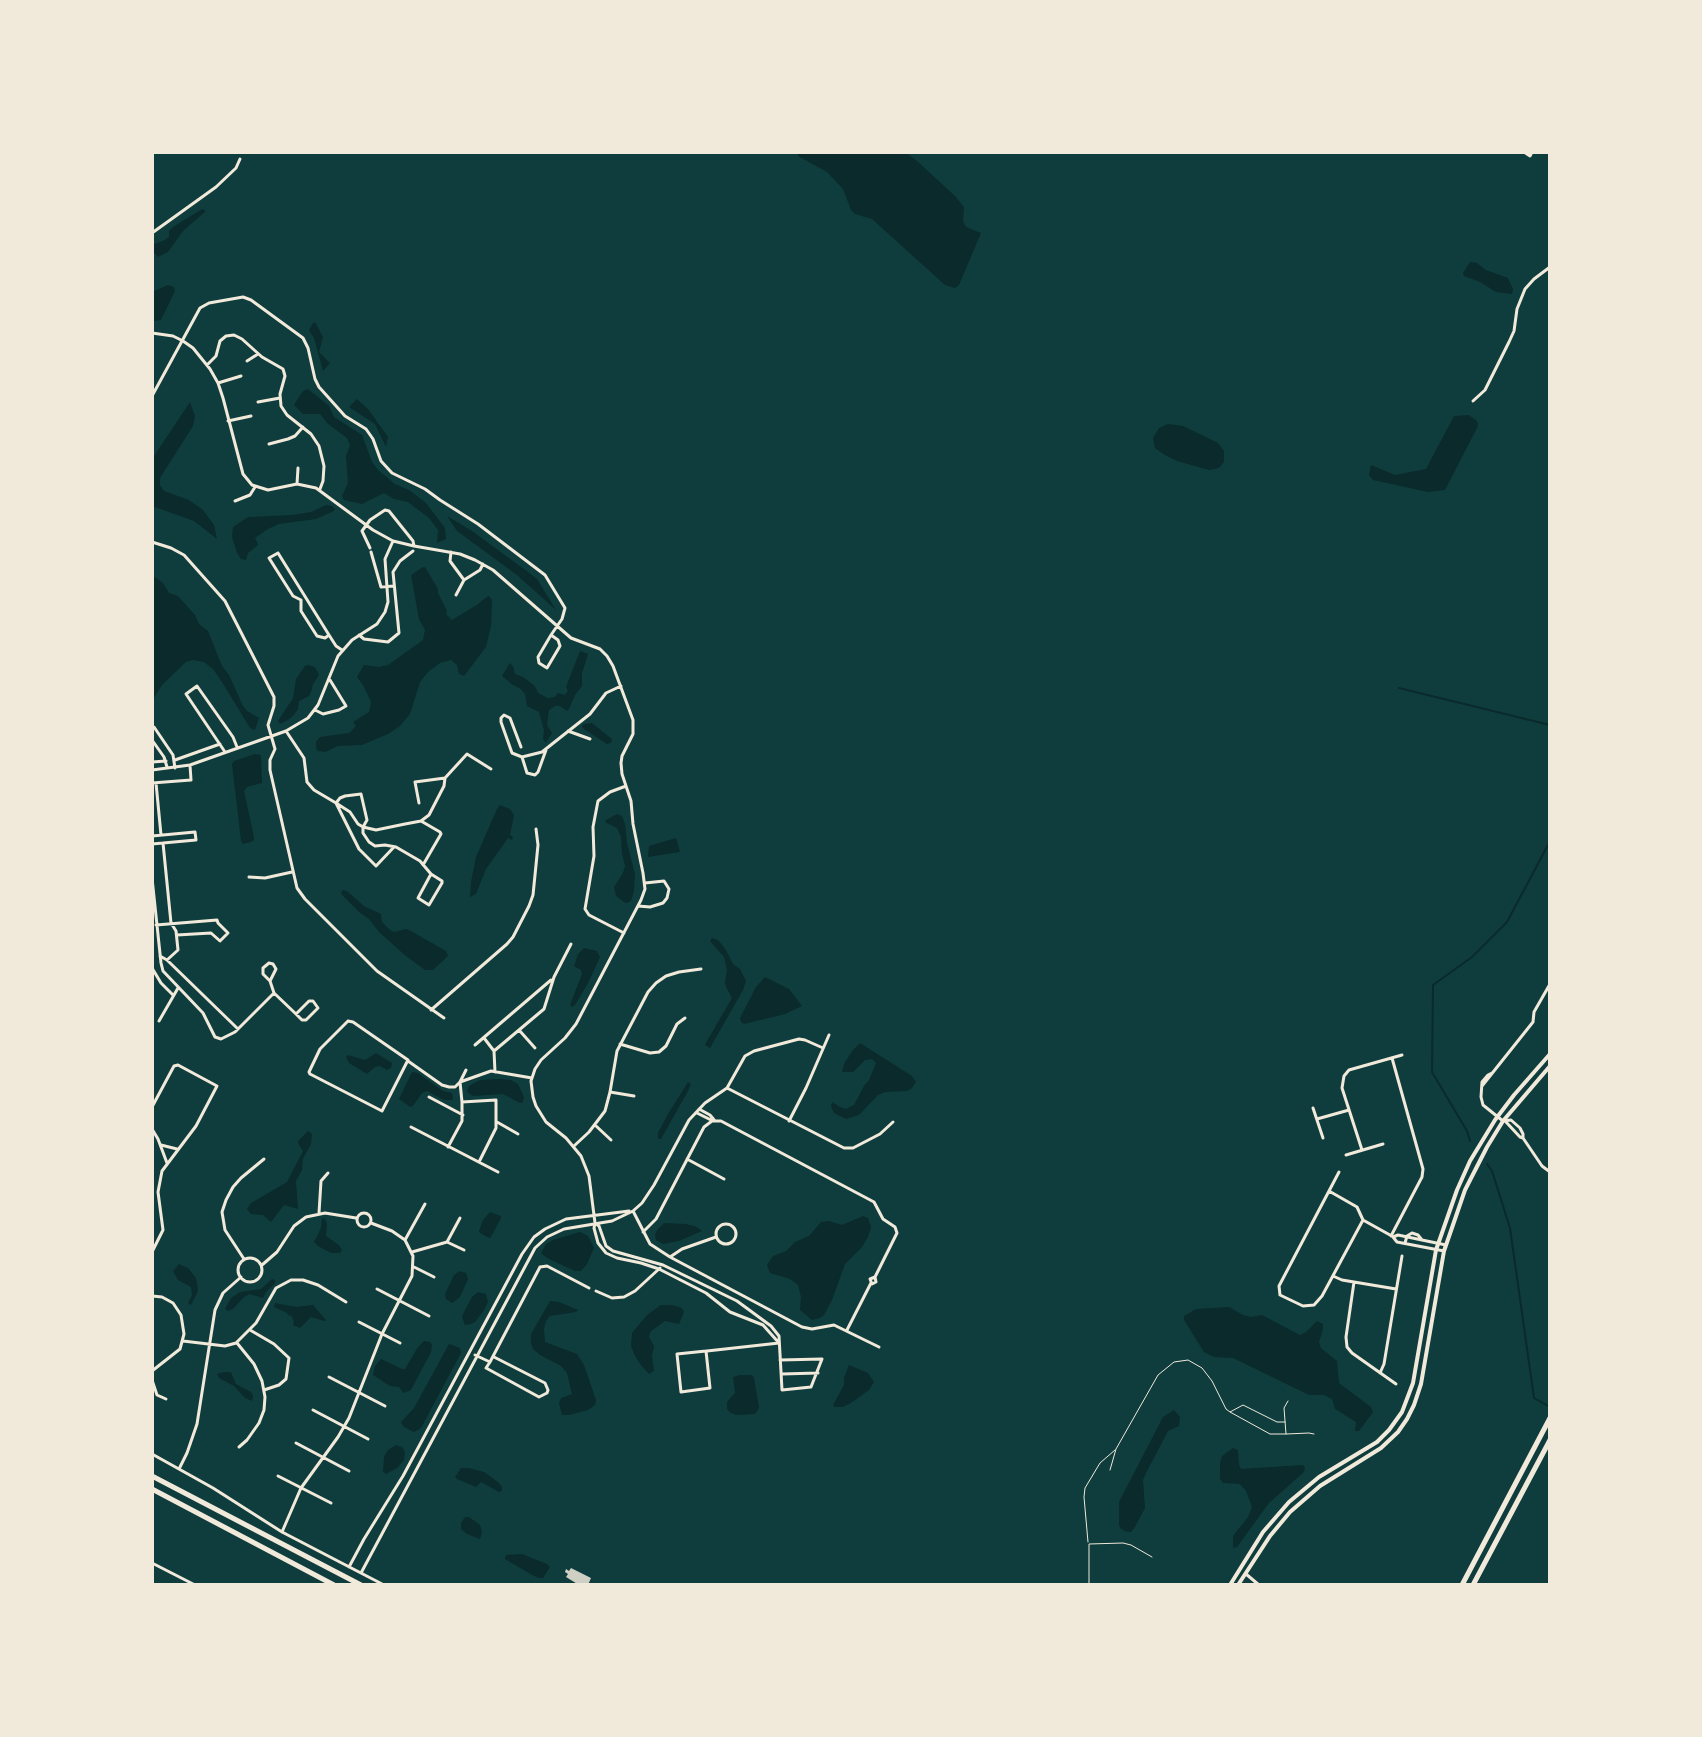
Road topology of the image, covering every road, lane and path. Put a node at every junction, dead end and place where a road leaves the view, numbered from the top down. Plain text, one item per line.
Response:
1 (1524, 152) edge
2 (1532, 152) edge
3 (240, 159) dead end
4 (152, 233) edge
5 (1550, 267) edge
6 (152, 333) edge
7 (183, 341) junction
8 (258, 354) junction
9 (247, 361) dead end
10 (207, 365) junction
11 (241, 376) dead end
12 (218, 383) junction
13 (152, 396) edge
14 (280, 398) junction
15 (1473, 401) dead end
16 (258, 402) dead end
17 (251, 416) dead end
18 (228, 421) junction
19 (303, 427) junction
20 (269, 444) dead end
21 (298, 468) dead end
22 (297, 484) junction
23 (255, 487) junction
24 (320, 489) junction
25 (235, 501) dead end
26 (367, 524) junction
27 (393, 541) junction
28 (152, 542) edge
29 (413, 549) junction
30 (451, 552) junction
31 (483, 564) junction
32 (464, 580) junction
33 (394, 586) junction
34 (386, 587) junction
35 (456, 595) dead end
36 (557, 626) junction
37 (329, 635) junction
38 (359, 635) junction
39 (551, 635) junction
40 (342, 650) junction
41 (329, 678) junction
42 (621, 686) junction
43 (315, 710) junction
44 (152, 729) edge
45 (286, 731) junction
46 (568, 731) junction
47 (272, 736) junction
48 (590, 739) dead end
49 (152, 740) edge
50 (220, 744) junction
51 (238, 747) junction
52 (521, 747) dead end
53 (546, 749) junction
54 (225, 752) junction
55 (522, 757) junction
56 (175, 760) junction
57 (166, 761) junction
58 (152, 762) edge
59 (190, 765) junction
60 (175, 768) junction
61 (168, 769) junction
62 (491, 769) dead end
63 (152, 770) edge
64 (445, 778) junction
65 (154, 783) edge
66 (626, 786) junction
67 (336, 803) junction
68 (419, 803) dead end
69 (421, 821) junction
70 (363, 827) junction
71 (536, 829) dead end
72 (161, 835) junction
73 (152, 836) edge
74 (163, 843) junction
75 (152, 844) edge
76 (394, 847) junction
77 (423, 865) junction
78 (292, 872) junction
79 (431, 874) junction
80 (249, 877) dead end
81 (152, 881) edge
82 (645, 883) junction
83 (638, 906) junction
84 (153, 908) edge
85 (171, 923) junction
86 (156, 925) junction
87 (624, 933) junction
88 (177, 935) junction
89 (571, 944) dead end
90 (160, 956) junction
91 (167, 960) junction
92 (152, 968) edge
93 (701, 969) dead end
94 (554, 977) junction
95 (270, 981) dead end
96 (1550, 984) edge
97 (178, 988) junction
98 (274, 993) junction
99 (173, 995) junction
100 (431, 1010) junction
101 (296, 1014) junction
102 (444, 1018) dead end
103 (685, 1018) dead end
104 (159, 1021) dead end
105 (238, 1029) junction
106 (519, 1030) junction
107 (829, 1035) dead end
108 (484, 1037) junction
109 (620, 1044) junction
110 (475, 1045) dead end
111 (535, 1048) dead end
112 (823, 1048) junction
113 (494, 1051) junction
114 (1550, 1054) edge
115 (1402, 1055) dead end
116 (1392, 1058) junction
117 (408, 1060) junction
118 (1550, 1066) edge
119 (466, 1070) dead end
120 (495, 1072) junction
121 (532, 1078) junction
122 (460, 1082) junction
123 (727, 1088) junction
124 (610, 1092) junction
125 (634, 1096) dead end
126 (429, 1097) dead end
127 (462, 1102) junction
128 (152, 1107) edge
129 (1313, 1108) dead end
130 (697, 1110) junction
131 (1349, 1110) junction
132 (463, 1115) junction
133 (1497, 1117) junction
134 (1317, 1119) junction
135 (715, 1121) junction
136 (789, 1121) junction
137 (497, 1122) junction
138 (893, 1122) dead end
139 (1505, 1122) junction
140 (595, 1125) junction
141 (411, 1127) dead end
142 (152, 1129) edge
143 (518, 1134) dead end
144 (1323, 1138) dead end
145 (611, 1140) dead end
146 (1383, 1144) dead end
147 (161, 1145) junction
148 (574, 1146) junction
149 (448, 1147) junction
150 (177, 1149) junction
151 (1362, 1150) junction
152 (1346, 1155) dead end
153 (264, 1159) dead end
154 (687, 1159) junction
155 (479, 1162) junction
156 (167, 1163) junction
157 (498, 1172) dead end
158 (1339, 1172) dead end
159 (1550, 1172) edge
160 (328, 1173) dead end
161 (724, 1179) dead end
162 (1329, 1191) junction
163 (425, 1204) dead end
164 (633, 1211) junction
165 (319, 1213) junction
166 (594, 1216) junction
167 (356, 1218) junction
168 (460, 1218) dead end
169 (1363, 1220) junction
170 (371, 1223) junction
171 (595, 1223) junction
172 (643, 1232) junction
173 (1392, 1236) junction
174 (1407, 1236) junction
175 (716, 1237) junction
176 (405, 1240) junction
177 (447, 1242) junction
178 (1405, 1243) junction
179 (1438, 1243) junction
180 (1445, 1248) junction
181 (464, 1250) dead end
182 (1436, 1250) junction
183 (152, 1252) edge
184 (412, 1252) junction
185 (522, 1254) junction
186 (1402, 1256) dead end
187 (670, 1257) junction
188 (529, 1258) junction
189 (244, 1259) junction
190 (262, 1265) junction
191 (414, 1267) junction
192 (661, 1267) junction
193 (1333, 1276) junction
194 (241, 1277) junction
195 (434, 1277) dead end
196 (1354, 1282) junction
197 (589, 1288) dead end
198 (377, 1289) dead end
199 (1397, 1289) junction
200 (596, 1291) dead end
201 (152, 1296) edge
202 (399, 1300) junction
203 (346, 1302) dead end
204 (748, 1309) junction
205 (429, 1316) dead end
206 (744, 1317) junction
207 (359, 1322) dead end
208 (250, 1330) junction
209 (847, 1331) junction
210 (382, 1334) junction
211 (183, 1341) junction
212 (236, 1343) junction
213 (400, 1343) dead end
214 (779, 1343) junction
215 (209, 1344) junction
216 (879, 1347) dead end
217 (706, 1351) junction
218 (470, 1352) junction
219 (477, 1356) junction
220 (493, 1356) junction
221 (780, 1360) junction
222 (490, 1362) junction
223 (152, 1371) edge
224 (818, 1373) junction
225 (1380, 1373) junction
226 (781, 1374) junction
227 (329, 1377) dead end
228 (152, 1380) edge
229 (1396, 1384) dead end
230 (264, 1390) junction
231 (359, 1393) junction
232 (166, 1399) dead end
233 (1288, 1401) dead end
234 (385, 1406) dead end
235 (313, 1410) dead end
236 (1230, 1412) junction
237 (1549, 1421) edge
238 (1285, 1422) junction
239 (344, 1426) junction
240 (1286, 1434) junction
241 (1314, 1434) dead end
242 (368, 1439) dead end
243 (1550, 1440) edge
244 (296, 1443) dead end
245 (239, 1447) dead end
246 (1116, 1449) junction
247 (152, 1454) edge
248 (323, 1457) junction
249 (179, 1468) junction
250 (1110, 1470) dead end
251 (349, 1471) dead end
252 (152, 1476) edge
253 (278, 1476) dead end
254 (301, 1488) junction
255 (152, 1489) edge
256 (331, 1503) dead end
257 (282, 1532) junction
258 (1089, 1544) junction
259 (1152, 1557) dead end
260 (152, 1563) edge
261 (349, 1567) junction
262 (361, 1573) junction
263 (340, 1574) junction
264 (1246, 1574) junction
265 (195, 1585) edge
266 (334, 1585) edge
267 (361, 1585) edge
268 (384, 1585) edge
269 (1089, 1585) edge
270 (1230, 1585) edge
271 (1238, 1585) edge
272 (1259, 1585) edge
273 (1462, 1585) edge
274 (1473, 1585) edge

1 - 2 street
3 - 4 street
5 - 15 street
6 - 7 street
7 - 10 street
7 - 13 street
7 - 36 street
8 - 9 street
8 - 10 street
8 - 14 street
10 - 12 street
11 - 12 street
12 - 18 street
14 - 16 street
14 - 19 street
17 - 18 street
18 - 23 street
19 - 20 street
19 - 24 street
21 - 22 street
22 - 23 street
22 - 24 street
23 - 25 street
24 - 26 street
26 - 27 street
26 - 29 street
26 - 34 street
27 - 29 street
27 - 34 street
28 - 47 street
29 - 30 street
29 - 33 street
30 - 31 street
30 - 32 street
31 - 32 street
31 - 36 street
32 - 35 street
33 - 34 street
33 - 38 street
34 - 38 street
36 - 39 street
36 - 42 street
37 - 37 street
37 - 40 street
38 - 40 street
39 - 39 street
40 - 41 street
41 - 43 street
41 - 43 street
42 - 46 street
42 - 66 street
43 - 45 street
44 - 56 street
45 - 47 street
45 - 67 street
46 - 48 street
46 - 53 street
47 - 51 street
47 - 78 street
49 - 57 street
50 - 51 street
50 - 54 street
50 - 56 street
51 - 54 street
52 - 55 street
53 - 55 street
53 - 55 street
54 - 59 street
56 - 60 street
57 - 58 street
57 - 61 street
59 - 60 street
59 - 65 street
60 - 61 street
61 - 63 street
62 - 64 street
64 - 68 street
64 - 69 street
65 - 72 street
66 - 82 street
66 - 87 street
67 - 70 street
67 - 70 street
67 - 76 street
69 - 70 street
69 - 77 street
70 - 76 street
71 - 100 street
72 - 73 street
72 - 74 street
74 - 75 street
74 - 85 street
76 - 77 street
77 - 79 street
78 - 80 street
78 - 100 street
79 - 79 street
81 - 84 street
82 - 83 street
82 - 83 street
83 - 87 street
84 - 86 street
85 - 86 street
85 - 88 street
85 - 88 street
86 - 90 street
87 - 121 street
88 - 91 street
89 - 94 street
90 - 91 street
90 - 97 street
91 - 105 street
92 - 99 street
93 - 109 street
94 - 106 street
94 - 108 street
95 - 98 street
96 - 133 street
97 - 99 street
97 - 105 street
98 - 101 street
98 - 105 street
99 - 104 street
100 - 102 street
101 - 101 street
103 - 109 street
106 - 111 street
106 - 113 street
107 - 112 street
108 - 110 street
108 - 113 street
109 - 124 street
112 - 123 street
112 - 136 street
113 - 120 street
114 - 133 main road
115 - 116 street
116 - 131 street
116 - 173 street
117 - 117 street
117 - 122 street
118 - 139 main road
119 - 122 street
120 - 121 street
120 - 122 street
121 - 148 street
122 - 127 street
123 - 130 street
123 - 136 street
124 - 125 street
124 - 140 street
126 - 132 street
127 - 132 street
127 - 137 street
128 - 150 street
129 - 134 street
130 - 135 street
130 - 164 street
131 - 134 street
131 - 151 street
132 - 149 street
133 - 139 street
133 - 179 main road
134 - 144 street
135 - 154 street
135 - 209 street
136 - 138 street
137 - 143 street
137 - 155 street
139 - 159 street
139 - 180 main road
140 - 145 street
140 - 148 street
141 - 149 street
142 - 147 street
146 - 151 street
147 - 150 street
147 - 156 street
148 - 166 street
149 - 155 street
150 - 156 street
151 - 152 street
153 - 189 street
154 - 161 street
154 - 172 street
155 - 157 street
156 - 183 street
158 - 162 street
160 - 165 street
162 - 169 street
162 - 193 street
163 - 176 street
164 - 166 street
164 - 171 street
164 - 172 street
165 - 167 street
165 - 190 street
166 - 171 street
166 - 185 street
167 - 170 street
167 - 170 street
168 - 177 street
169 - 173 street
169 - 193 street
170 - 176 street
171 - 188 street
171 - 192 street
172 - 187 street
173 - 174 street
173 - 178 street
174 - 178 street
174 - 179 street
175 - 175 street
175 - 187 street
176 - 184 street
177 - 181 street
177 - 184 street
178 - 182 street
179 - 180 street
179 - 182 main road
180 - 182 street
180 - 264 main road
182 - 270 main road
184 - 191 street
185 - 188 street
185 - 218 street
186 - 199 street
187 - 209 street
188 - 219 street
189 - 190 street
189 - 194 street
190 - 194 street
191 - 195 street
191 - 202 street
192 - 200 street
192 - 204 street
192 - 206 street
193 - 196 street
194 - 215 street
196 - 199 street
196 - 225 street
197 - 220 street
198 - 202 street
199 - 225 street
201 - 211 street
202 - 205 street
202 - 210 street
203 - 208 street
204 - 206 street
204 - 214 street
206 - 214 street
207 - 210 street
208 - 212 street
208 - 230 street
209 - 216 street
210 - 213 street
210 - 231 street
211 - 215 street
211 - 223 street
212 - 215 street
212 - 230 street
214 - 217 street
214 - 221 street
215 - 249 street
217 - 217 street
218 - 219 street
218 - 261 street
219 - 222 street
219 - 262 street
220 - 222 street
220 - 222 street
221 - 224 street
221 - 226 street
224 - 226 street
224 - 226 street
225 - 229 street
227 - 231 street
228 - 232 street
230 - 245 street
231 - 234 street
231 - 239 street
233 - 238 lane
235 - 239 street
236 - 238 lane
236 - 240 lane
236 - 246 lane
237 - 273 highway
238 - 240 lane
239 - 242 street
239 - 248 street
240 - 241 lane
243 - 274 highway
244 - 248 street
246 - 250 lane
246 - 258 lane
247 - 249 street
248 - 251 street
248 - 254 street
249 - 257 street
252 - 263 highway
253 - 254 street
254 - 256 street
254 - 257 street
255 - 266 highway
257 - 261 street
258 - 259 lane
258 - 269 lane
260 - 265 street
261 - 262 street
262 - 268 street
263 - 266 highway
263 - 267 highway
264 - 271 main road
264 - 272 street

